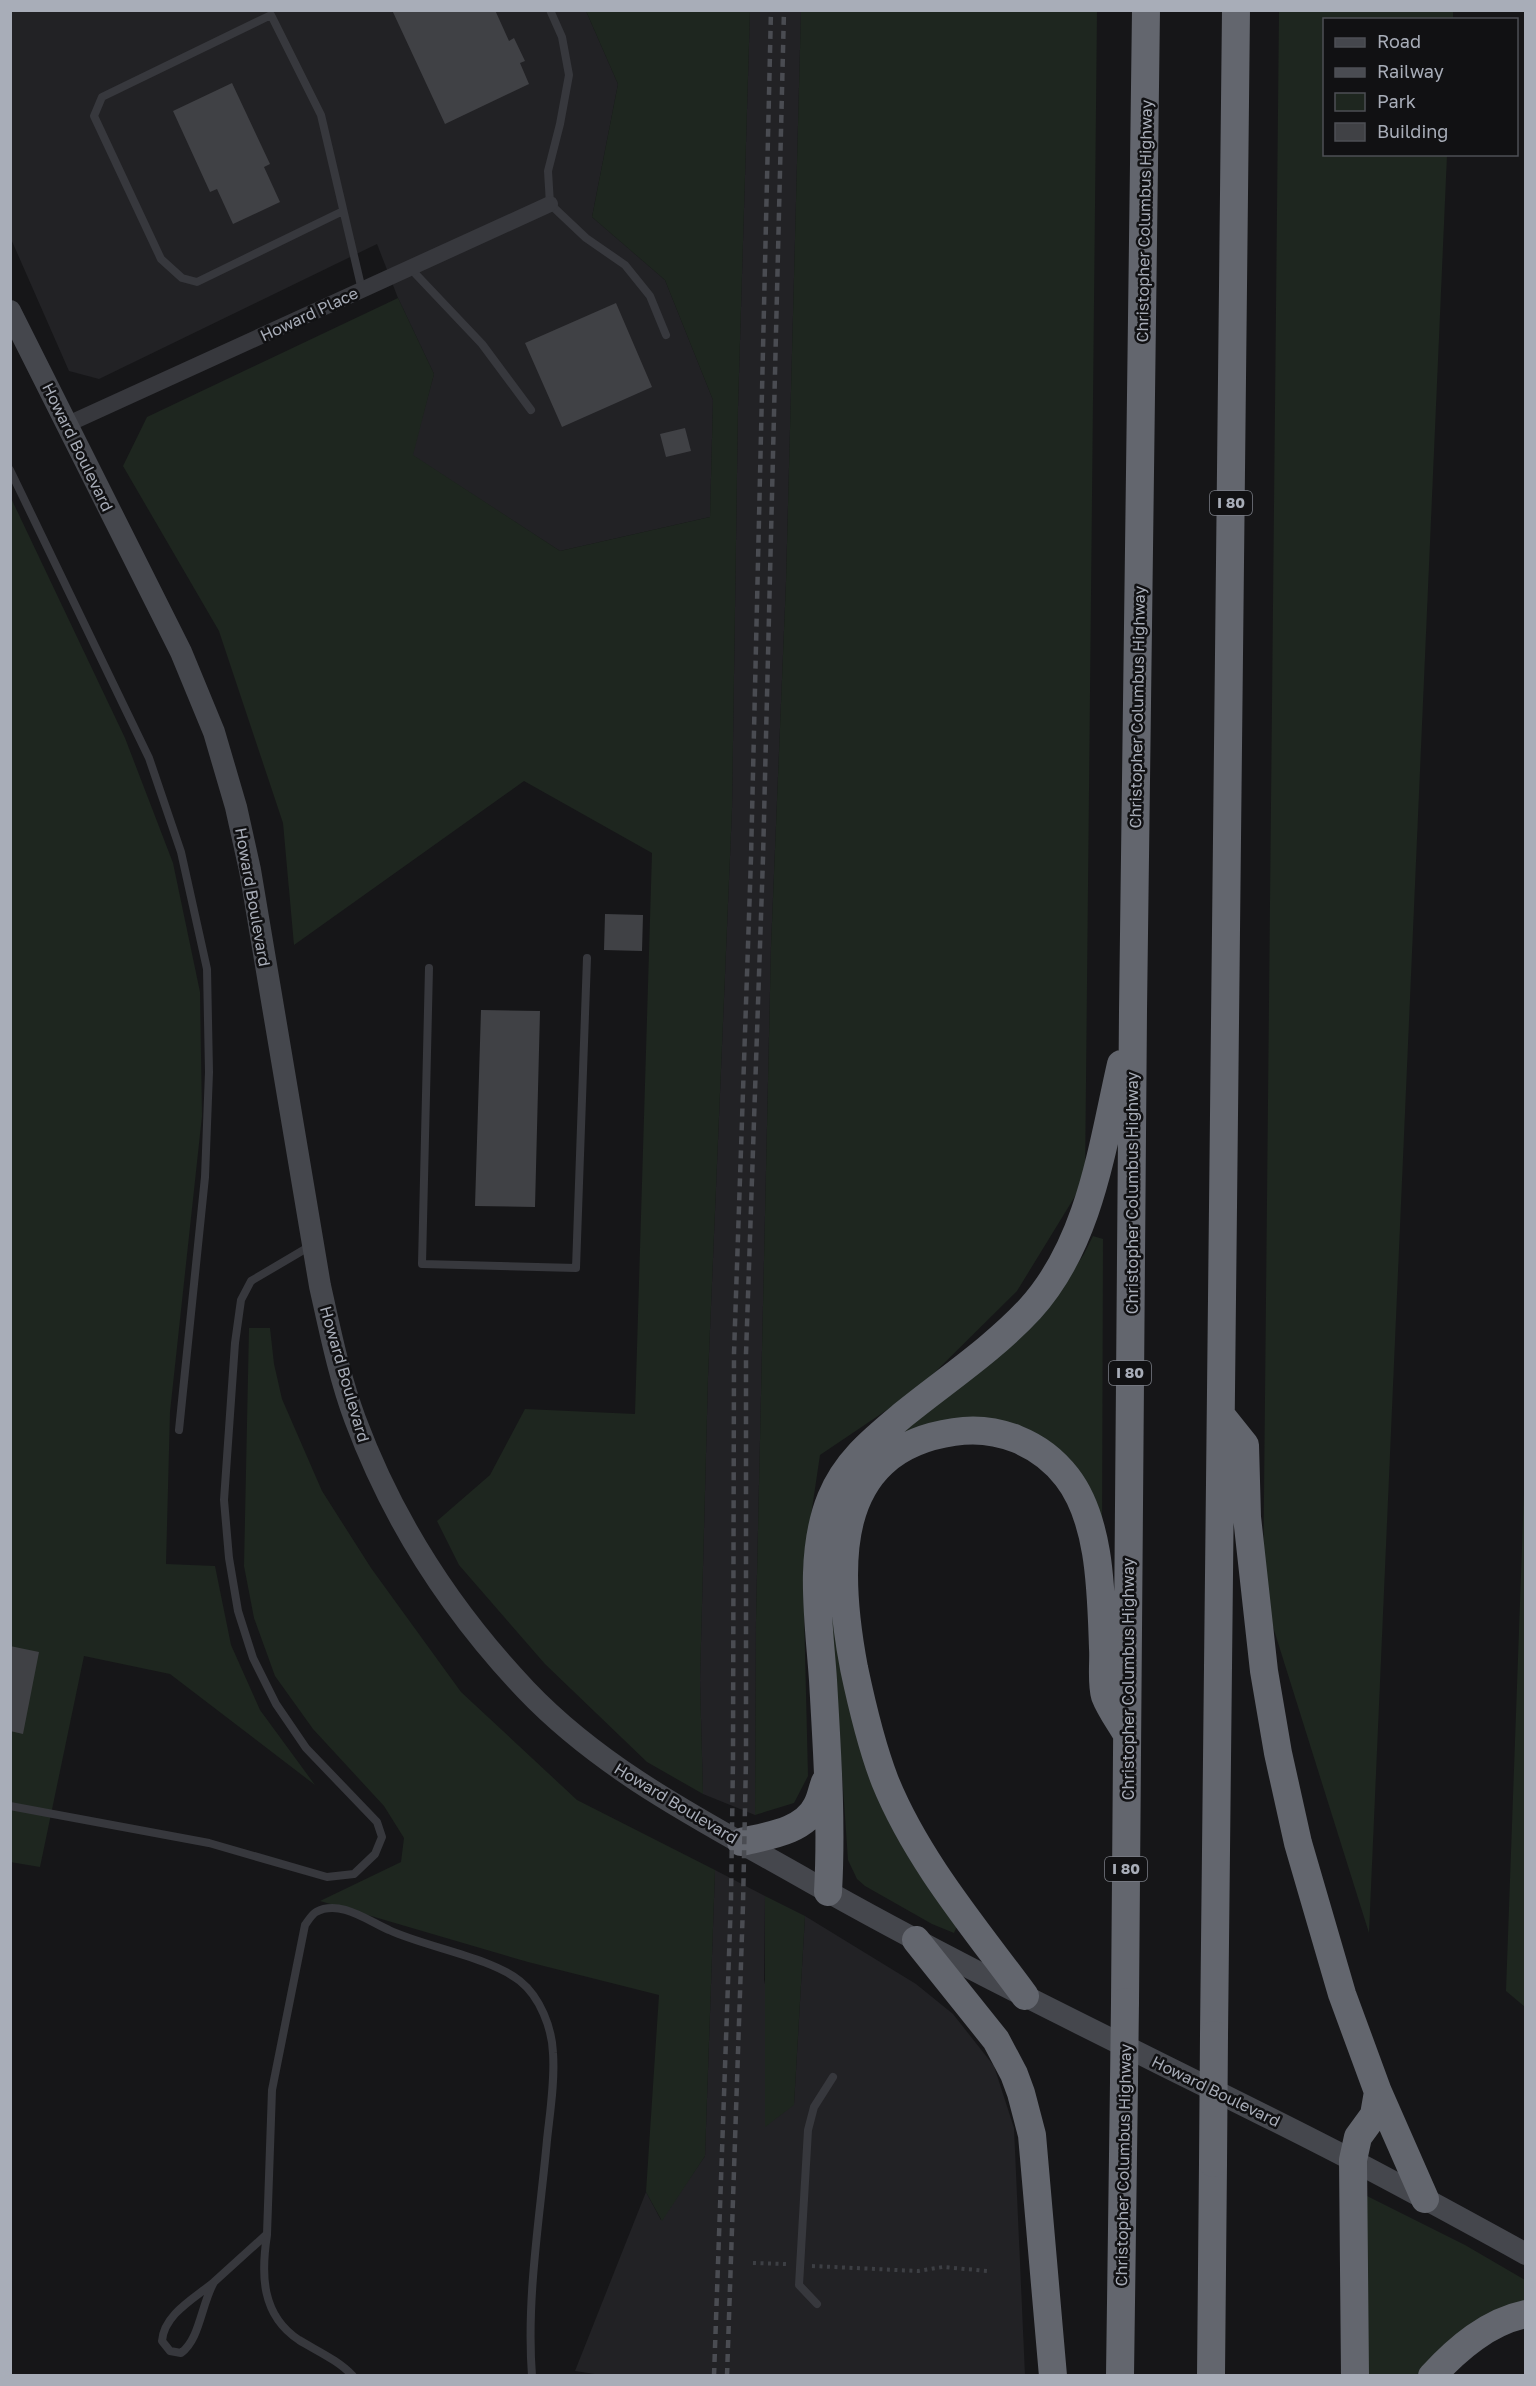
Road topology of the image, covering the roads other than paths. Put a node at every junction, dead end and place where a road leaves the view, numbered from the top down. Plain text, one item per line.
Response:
1 (550, 10) edge
2 (1146, 10) edge
3 (1236, 10) edge
4 (550, 204) junction
5 (343, 211) junction
6 (410, 268) junction
7 (362, 290) junction
8 (10, 311) edge
9 (666, 334) dead end
10 (531, 410) dead end
11 (68, 424) junction
12 (10, 470) edge
13 (587, 958) dead end
14 (429, 968) dead end
15 (1133, 1011) junction
16 (314, 1244) junction
17 (1221, 1415) junction
18 (179, 1430) dead end
19 (1127, 1736) junction
20 (828, 1771) junction
21 (10, 1806) edge
22 (741, 1842) junction
23 (828, 1892) junction
24 (916, 1940) junction
25 (1025, 1996) junction
26 (833, 2077) dead end
27 (1378, 2092) junction
28 (1353, 2160) junction
29 (1425, 2199) junction
30 (267, 2234) junction
31 (1526, 2254) edge
32 (214, 2282) junction
33 (817, 2304) dead end
34 (1526, 2314) edge
35 (353, 2376) edge
36 (532, 2376) edge
37 (1053, 2376) edge
38 (1120, 2376) edge
39 (1211, 2376) edge
40 (1355, 2376) edge
41 (1432, 2376) edge

1 - 4 lane
2 - 15 highway, Christopher Columbus Highway / I 80
3 - 17 highway, I 80
4 - 6 street, Howard Place
4 - 9 lane
5 - 5 lane
5 - 7 lane
6 - 7 street, Howard Place
6 - 10 lane
7 - 11 street, Howard Place
8 - 11 main road, Howard Boulevard
11 - 16 main road, Howard Boulevard
12 - 18 lane
13 - 14 lane
15 - 19 highway, Christopher Columbus Highway / I 80
15 - 20 highway
16 - 21 lane
16 - 22 main road, Howard Boulevard
17 - 27 highway
17 - 39 highway, I 80, bridge
19 - 25 highway
19 - 38 highway, Christopher Columbus Highway / I 80, bridge
20 - 22 highway
20 - 23 highway
22 - 23 main road, Howard Boulevard
23 - 24 main road, Howard Boulevard
24 - 25 main road, Howard Boulevard
24 - 37 highway
25 - 28 main road, Howard Boulevard
26 - 33 lane
27 - 28 highway
27 - 29 highway
28 - 29 main road, Howard Boulevard
28 - 40 highway
29 - 31 main road, Howard Boulevard
30 - 32 lane
30 - 35 lane
30 - 36 lane
32 - 32 lane
34 - 41 highway

